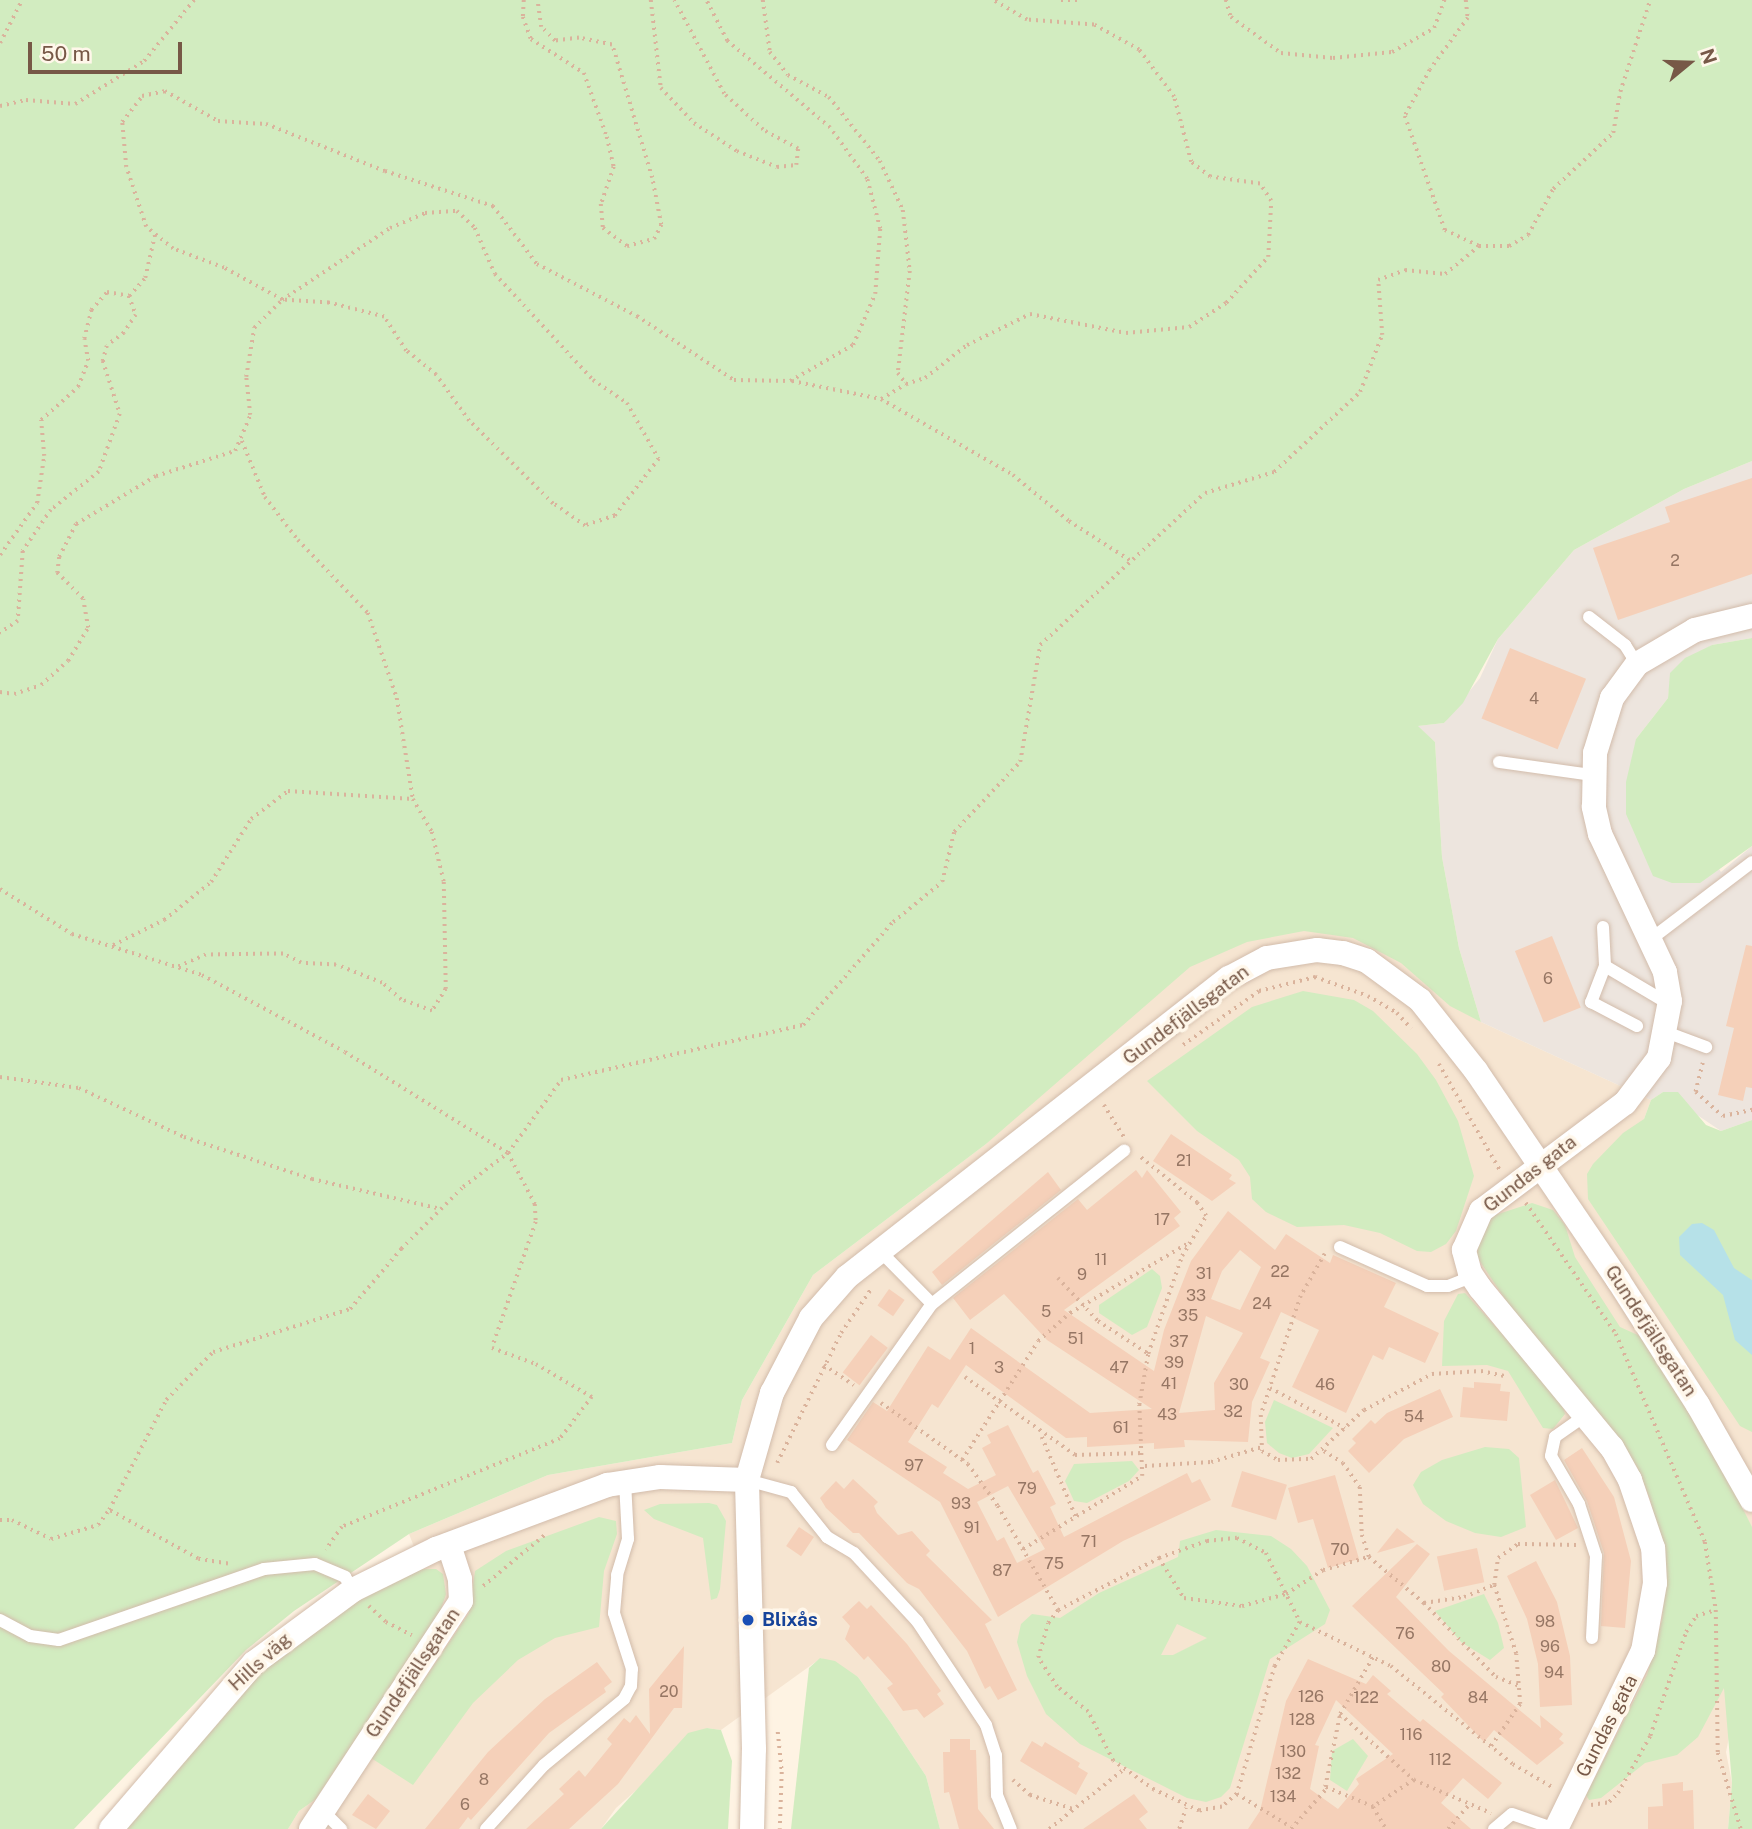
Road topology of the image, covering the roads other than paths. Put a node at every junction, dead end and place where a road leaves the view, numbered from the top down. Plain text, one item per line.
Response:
1 (1752, 616) edge
2 (1589, 617) dead end
3 (1637, 664) junction
4 (1499, 762) dead end
5 (1592, 775) junction
6 (1752, 862) edge
7 (1603, 927) dead end
8 (1651, 939) junction
9 (1605, 966) junction
10 (1669, 1004) junction
11 (1637, 1026) dead end
12 (1666, 1032) junction
13 (1706, 1047) road end
14 (1130, 1151) road end
15 (1539, 1165) junction
16 (1340, 1247) road end
17 (888, 1260) junction
18 (1472, 1277) junction
19 (932, 1304) junction
20 (1587, 1414) junction
21 (832, 1445) dead end
22 (625, 1481) junction
23 (759, 1482) junction
24 (1752, 1500) edge
25 (449, 1545) junction
26 (353, 1590) junction
27 (0, 1620) edge
28 (1592, 1638) dead end
29 (326, 1824) edge
30 (111, 1829) edge
31 (486, 1829) edge
32 (751, 1829) edge
33 (1011, 1829) edge
34 (1493, 1829) edge
35 (1556, 1829) edge

1 - 3 street, Gundas gata
2 - 3 lane
3 - 5 street, Gundas gata
4 - 5 lane
5 - 8 street, Gundas gata
6 - 8 lane
7 - 9 lane
8 - 10 street, Gundas gata
9 - 10 lane
9 - 11 lane
10 - 12 street, Gundas gata
12 - 13 lane
12 - 15 street, Gundas gata
14 - 19 lane
15 - 17 street, Gundefjällsgatan
15 - 18 street, Gundas gata
15 - 24 street, Gundefjällsgatan
16 - 18 lane
17 - 19 lane
17 - 23 street, Gundefjällsgatan
18 - 20 street, Gundas gata
19 - 21 lane
20 - 28 lane
20 - 35 street, Gundas gata
22 - 23 street
22 - 25 street
22 - 31 lane
23 - 32 street, Gundefjällsgatan
23 - 33 lane
25 - 26 street, Hills väg
25 - 29 street, Gundefjällsgatan
26 - 27 lane
26 - 30 street, Hills väg
34 - 35 lane

